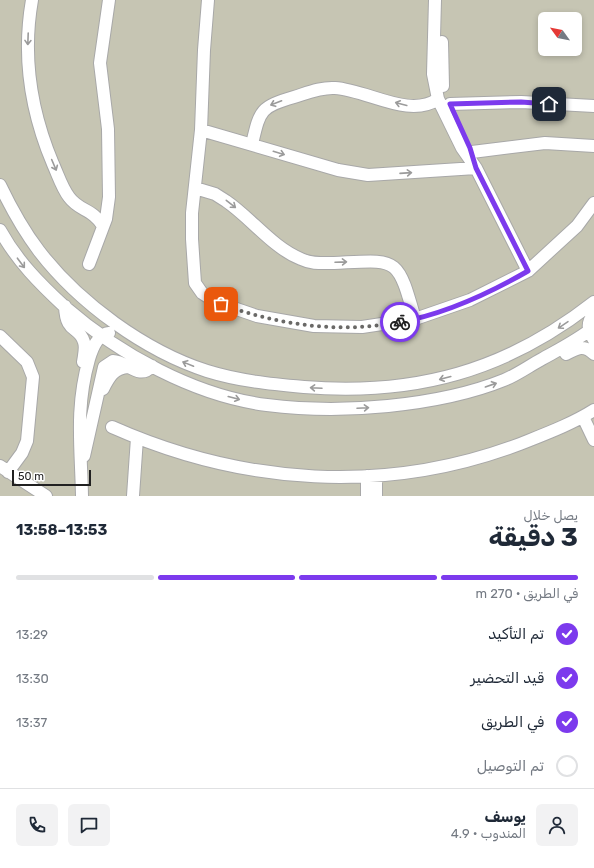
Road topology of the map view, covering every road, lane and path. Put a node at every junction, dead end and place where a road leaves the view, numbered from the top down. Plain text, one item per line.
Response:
1 (32, 0) edge
2 (109, 0) edge
3 (208, 0) edge
4 (435, 0) edge
5 (443, 0) edge
6 (438, 99) junction
7 (450, 104) junction
8 (594, 106) edge
9 (202, 130) junction
10 (252, 144) junction
11 (594, 146) edge
12 (472, 152) junction
13 (476, 168) junction
14 (0, 185) edge
15 (196, 188) junction
16 (109, 203) junction
17 (594, 203) edge
18 (89, 210) junction
19 (103, 226) junction
20 (0, 230) edge
21 (89, 264) dead end
22 (528, 271) junction
23 (594, 302) edge
24 (65, 306) junction
25 (594, 314) edge
26 (415, 319) junction
27 (592, 333) edge
28 (0, 336) edge
29 (102, 336) junction
30 (150, 345) junction
31 (594, 354) edge
32 (542, 359) junction
33 (152, 366) junction
34 (84, 374) junction
35 (81, 389) junction
36 (98, 395) junction
37 (594, 410) edge
38 (583, 417) junction
39 (112, 427) dead end
40 (137, 438) junction
41 (594, 440) edge
42 (81, 467) junction
43 (4, 469) edge
44 (372, 476) junction
45 (46, 496) edge
46 (81, 496) edge
47 (133, 496) edge
48 (367, 496) edge
49 (376, 496) edge

1 -> 18 street
2 - 16 street
3 - 9 street
4 - 6 street
5 - 7 street
6 -> 10 street
6 - 13 street
7 - 8 street
7 - 12 street
9 - 10 street
9 - 15 street
10 -> 13 street
11 - 12 street
12 - 13 street
13 - 22 street
14 - 30 street
15 -> 26 street
15 - 26 street
16 - 18 street
16 - 19 street
17 - 22 street
18 - 19 street
19 - 21 street
20 -> 24 street
22 - 26 street
23 -> 30 street
24 - 29 street
24 - 34 street
25 - 27 street
27 - 32 street
28 - 43 street
29 - 30 street
29 - 33 street
29 - 34 street
31 - 32 street
33 -> 32 street
33 - 36 street
34 - 35 street
35 - 36 street
35 - 42 street
36 - 42 street
37 - 38 street
38 - 41 street
38 - 44 street
39 - 40 street
40 - 44 street
40 - 47 street
42 - 46 street
43 - 45 street
44 - 48 street
44 - 49 street

